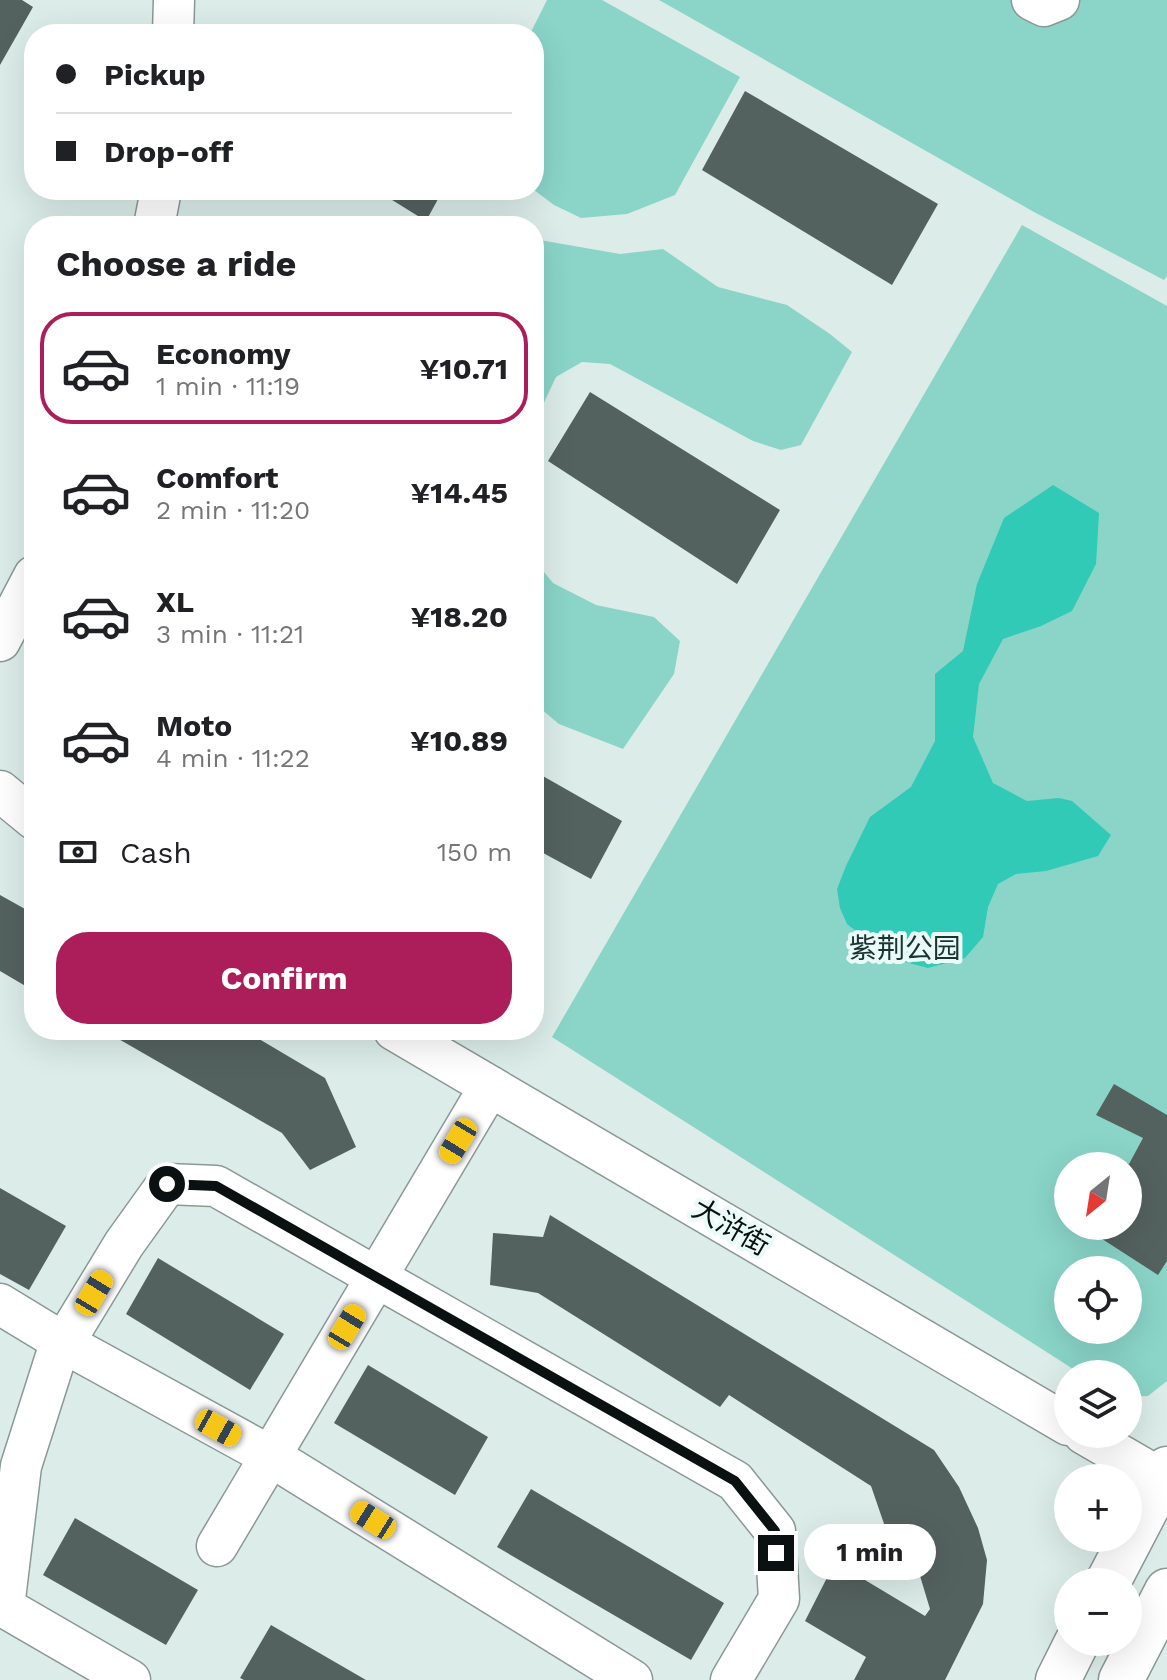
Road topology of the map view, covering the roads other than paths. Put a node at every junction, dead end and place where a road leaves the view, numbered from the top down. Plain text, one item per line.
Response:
1 (174, 0) edge
2 (1032, 0) edge
3 (1059, 0) edge
4 (173, 24) edge
5 (24, 595) edge
6 (0, 641) edge
7 (0, 791) edge
8 (24, 810) edge
9 (411, 1040) edge
10 (490, 1086) junction
11 (377, 1276) junction
12 (0, 1304) edge
13 (64, 1343) junction
14 (1054, 1417) edge
15 (13, 1444) edge
16 (1110, 1448) edge
17 (270, 1456) junction
18 (1165, 1477) edge
19 (217, 1546) dead end
20 (1116, 1568) edge
21 (1167, 1591) edge
22 (2, 1607) edge
23 (1070, 1656) edge
24 (130, 1680) edge
25 (632, 1680) edge
26 (731, 1680) edge
27 (1058, 1680) edge
28 (1121, 1680) edge

1 - 4 street
2 - 3 street
5 - 6 street
7 - 8 street
9 - 10 street, 大浒街
10 - 11 street
10 - 14 street, 大浒街
11 - 13 street
11 - 17 street
11 - 26 street
12 - 13 street
13 - 15 street
13 - 17 street
15 - 22 street
16 - 18 street
17 - 19 street
17 - 25 street
18 - 20 main road
21 - 28 main road
22 - 24 street
23 - 27 main road

